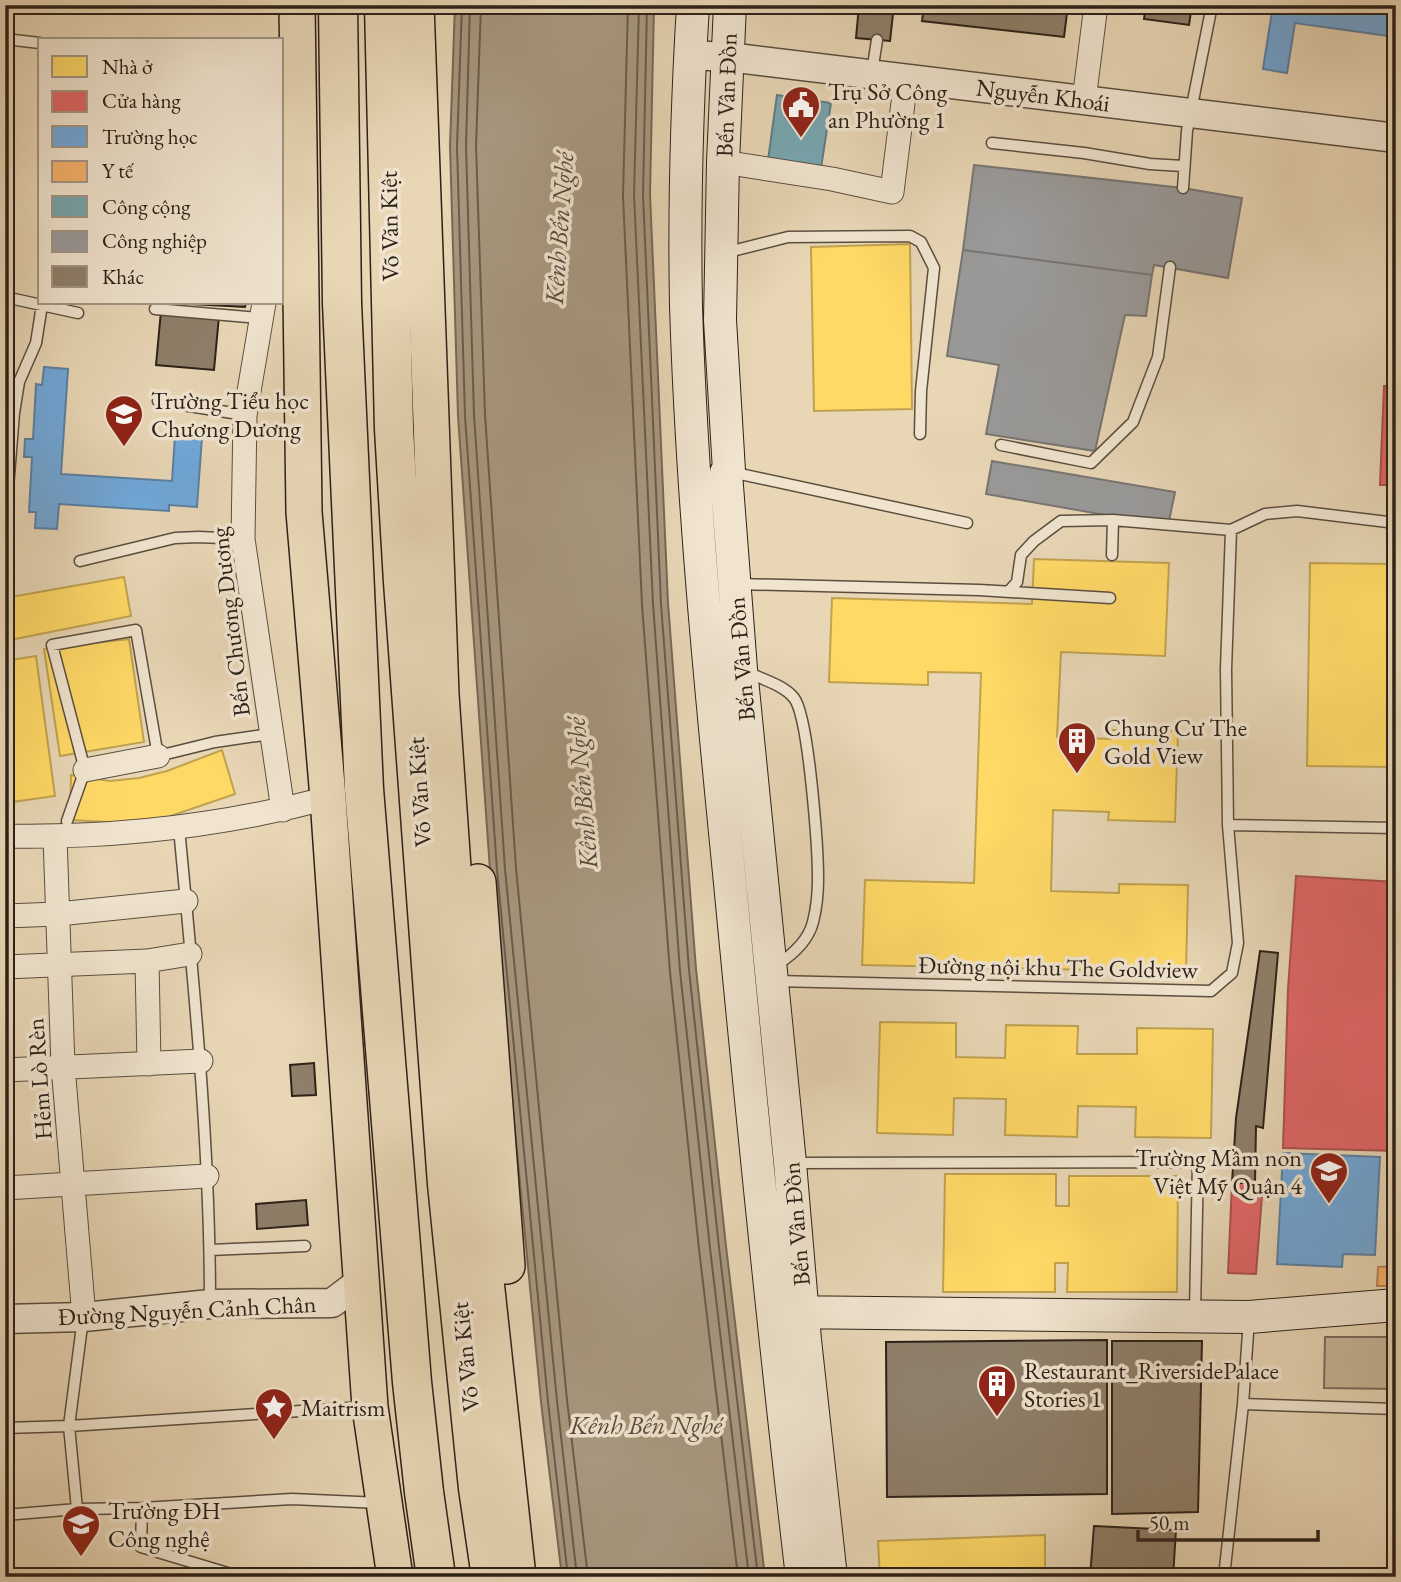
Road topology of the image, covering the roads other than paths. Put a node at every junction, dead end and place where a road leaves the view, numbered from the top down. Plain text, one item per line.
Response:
1 (297, 5) edge
2 (338, 5) edge
3 (692, 5) edge
4 (730, 5) edge
5 (1096, 5) edge
6 (1212, 5) edge
7 (390, 9) edge
8 (5, 38) edge
9 (877, 40) dead end
10 (38, 43) edge
11 (690, 55) junction
12 (728, 57) junction
13 (872, 75) junction
14 (906, 79) junction
15 (1084, 100) junction
16 (1190, 113) junction
17 (1396, 138) edge
18 (992, 142) dead end
19 (723, 162) junction
20 (1183, 166) junction
21 (1183, 188) dead end
22 (299, 202) junction
23 (284, 224) edge
24 (721, 253) junction
25 (1170, 267) dead end
26 (5, 297) edge
27 (38, 303) edge
28 (42, 304) joint
29 (155, 309) dead end
30 (262, 310) edge
31 (78, 313) dead end
32 (158, 401) dead end
33 (245, 415) junction
34 (920, 434) dead end
35 (1001, 445) dead end
36 (729, 471) junction
37 (6, 513) edge
38 (1113, 520) junction
39 (967, 523) dead end
40 (1396, 523) edge
41 (1231, 530) junction
42 (243, 540) junction
43 (1112, 555) dead end
44 (80, 561) dead end
45 (735, 584) junction
46 (1009, 591) junction
47 (1110, 598) dead end
48 (741, 669) junction
49 (441, 695) junction
50 (270, 734) junction
51 (158, 756) junction
52 (85, 770) junction
53 (328, 798) junction
54 (283, 810) junction
55 (1228, 825) junction
56 (179, 828) junction
57 (1396, 828) edge
58 (61, 829) junction
59 (5, 836) edge
60 (186, 901) junction
61 (58, 914) junction
62 (5, 916) edge
63 (190, 954) junction
64 (147, 961) junction
65 (60, 965) junction
66 (5, 967) edge
67 (770, 976) junction
68 (201, 1061) junction
69 (149, 1064) junction
70 (62, 1066) junction
71 (5, 1070) edge
72 (790, 1163) junction
73 (207, 1176) junction
74 (74, 1185) junction
75 (5, 1188) edge
76 (305, 1246) dead end
77 (210, 1250) junction
78 (361, 1281) junction
79 (332, 1303) junction
80 (210, 1304) junction
81 (1396, 1305) edge
82 (771, 1311) junction
83 (803, 1313) junction
84 (1195, 1316) junction
85 (83, 1317) junction
86 (1249, 1317) junction
87 (5, 1319) edge
88 (364, 1327) junction
89 (1242, 1404) junction
90 (370, 1407) junction
91 (1396, 1409) edge
92 (69, 1426) junction
93 (5, 1428) edge
94 (383, 1503) junction
95 (142, 1508) junction
96 (76, 1509) junction
97 (6, 1515) edge
98 (5, 1560) edge
99 (1396, 1569) edge
100 (264, 1577) edge
101 (395, 1577) edge
102 (436, 1577) edge
103 (491, 1577) edge
104 (518, 1577) edge
105 (542, 1577) edge
106 (802, 1577) edge
107 (831, 1577) edge
108 (1224, 1577) edge
109 (1395, 1577) edge

1 - 22 main road
2 - 102 highway, Võ Văn Kiệt
3 - 11 main road, Bến Vân Đồn
4 - 12 main road, Bến Vân Đồn
5 - 15 street
6 - 16 lane
7 - 49 main road, Võ Văn Kiệt
7 - 103 highway, Võ Văn Kiệt
8 - 10 lane
9 - 13 lane
11 - 12 street, Nguyễn Khoái
11 - 82 main road, Bến Vân Đồn
12 - 13 street, Nguyễn Khoái
12 - 19 main road, Bến Vân Đồn
13 - 14 street, Nguyễn Khoái
14 - 15 street, Nguyễn Khoái
14 - 19 street
15 - 16 street, Nguyễn Khoái
16 - 17 street, Nguyễn Khoái
16 - 20 lane
18 - 20 lane
19 - 24 main road, Bến Vân Đồn
20 - 21 lane
22 - 23 street
22 - 53 main road
24 - 34 lane
24 - 36 main road, Bến Vân Đồn
25 - 35 lane
26 - 27 lane
28 - 31 lane
28 - 37 lane
29 - 30 lane
30 - 33 street, Bến Chương Dương
32 - 33 lane
33 - 42 street, Bến Chương Dương
36 - 39 lane
36 - 45 main road, Bến Vân Đồn
38 - 41 lane
38 - 43 lane
38 - 46 lane
40 - 41 lane
41 - 55 lane, Đường nội khu The Goldview
42 - 44 lane
42 - 50 street, Bến Chương Dương
45 - 46 lane
45 - 48 main road, Bến Vân Đồn
46 - 47 lane
48 - 67 main road, Bến Vân Đồn
48 - 67 lane
49 - 104 main road, Võ Văn Kiệt
49 - 105 main road, Võ Văn Kiệt
50 - 51 lane
50 - 54 street, Bến Chương Dương
51 - 52 street
51 - 52 lane
52 - 58 lane
53 - 54 street
53 - 78 main road
54 - 56 street
55 - 57 lane
55 - 67 lane, Đường nội khu The Goldview
56 - 58 street
56 - 60 lane
58 - 59 street
58 - 61 street, Hẻm Lò Rèn
60 - 61 street
60 - 63 lane
61 - 62 street
61 - 65 street, Hẻm Lò Rèn
63 - 64 street
63 - 68 lane
64 - 65 street
64 - 69 street
65 - 66 street
65 - 70 street, Hẻm Lò Rèn
67 - 72 main road, Bến Vân Đồn
68 - 69 street
68 - 73 lane
69 - 70 street
70 - 71 street
70 - 74 street, Hẻm Lò Rèn
72 - 83 main road, Bến Vân Đồn
72 - 84 lane
73 - 74 street
73 - 77 lane
74 - 75 street
74 - 85 street, Hẻm Lò Rèn
76 - 77 lane
77 - 80 lane
78 - 79 street, Đường Nguyễn Cảnh Chân
78 - 88 main road
79 - 80 street, Đường Nguyễn Cảnh Chân
79 - 88 street
80 - 85 street, Đường Nguyễn Cảnh Chân
81 - 86 main road, Bến Vân Đồn
82 - 83 main road, Bến Vân Đồn
82 - 106 main road, Bến Vân Đồn
83 - 84 main road, Bến Vân Đồn
83 - 107 main road, Bến Vân Đồn
84 - 86 main road, Bến Vân Đồn
85 - 87 street, Đường Nguyễn Cảnh Chân
85 - 92 lane
86 - 89 lane
88 - 90 main road
89 - 91 lane
89 - 108 lane
90 - 92 lane
90 - 94 main road
92 - 93 lane
92 - 96 lane
94 - 95 lane
94 - 101 main road
95 - 96 lane
95 - 100 lane
96 - 97 lane
97 - 98 lane
99 - 109 lane

